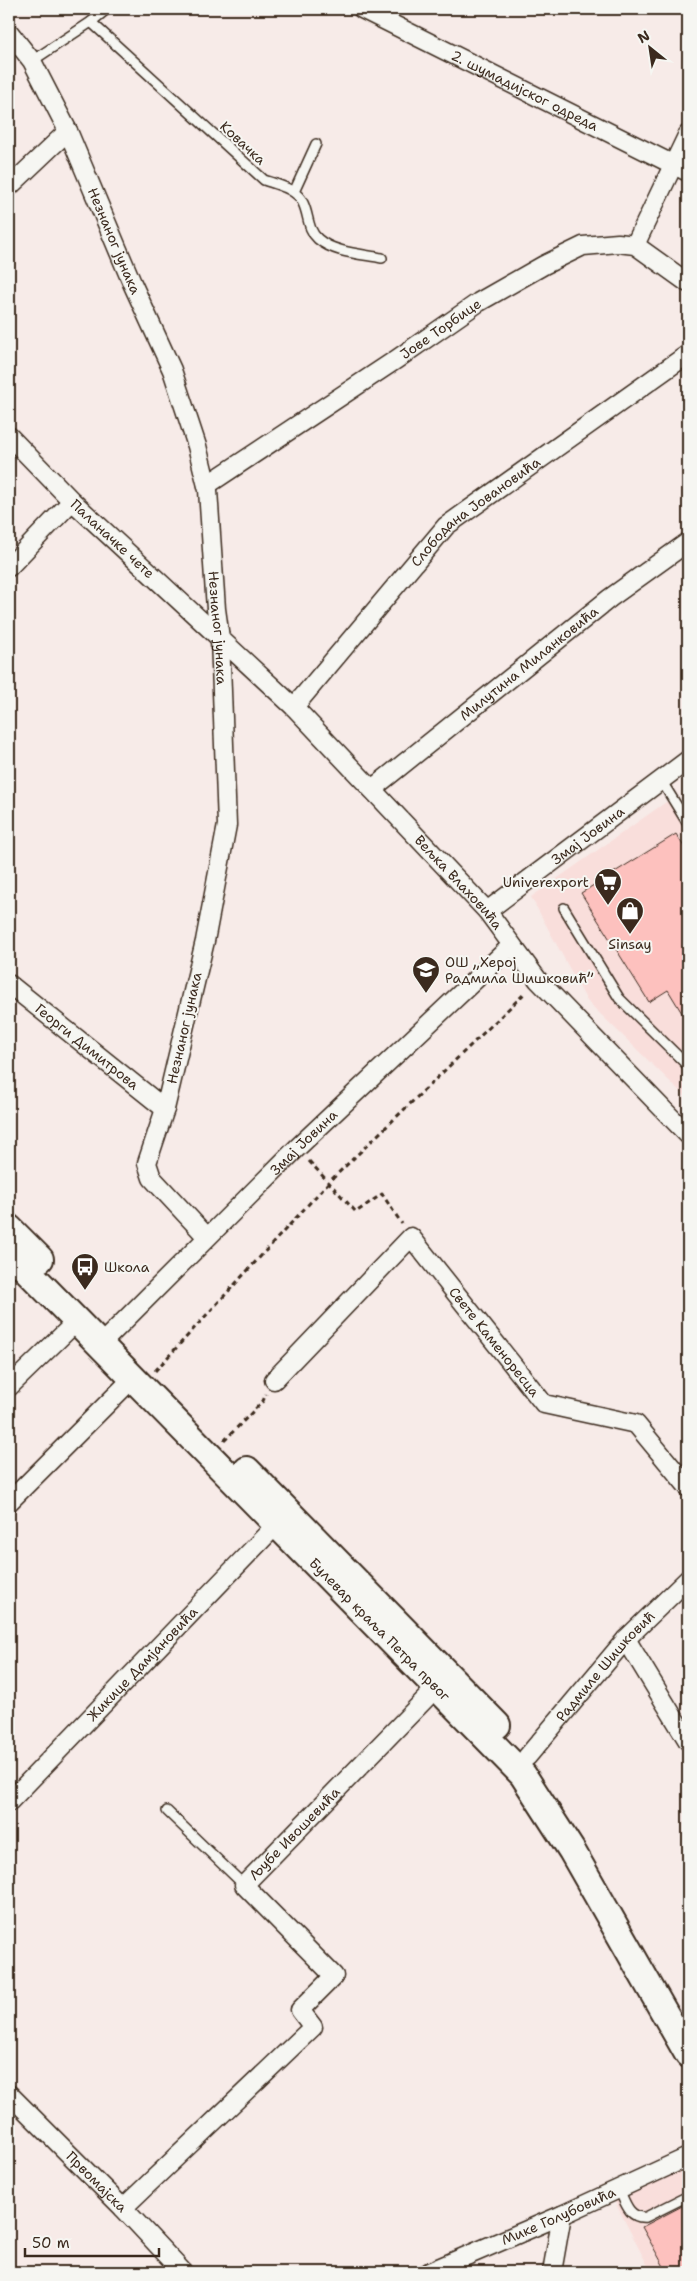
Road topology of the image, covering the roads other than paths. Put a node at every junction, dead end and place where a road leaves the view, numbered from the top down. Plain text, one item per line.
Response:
1 (107, 9) edge
2 (362, 9) edge
3 (91, 22) junction
4 (9, 32) edge
5 (32, 61) junction
6 (68, 130) junction
7 (688, 134) edge
8 (316, 144) dead end
9 (672, 164) junction
10 (688, 172) edge
11 (9, 187) edge
12 (294, 192) junction
13 (635, 245) junction
14 (382, 258) dead end
15 (688, 283) edge
16 (688, 354) edge
17 (9, 436) edge
18 (207, 486) junction
19 (72, 501) junction
20 (688, 542) edge
21 (9, 566) edge
22 (220, 638) junction
23 (294, 707) junction
24 (688, 760) edge
25 (661, 780) junction
26 (372, 789) junction
27 (688, 824) edge
28 (564, 908) dead end
29 (487, 911) junction
30 (512, 945) junction
31 (9, 984) edge
32 (688, 1066) edge
33 (165, 1109) junction
34 (688, 1134) edge
35 (9, 1228) edge
36 (207, 1237) junction
37 (9, 1252) edge
38 (78, 1320) junction
39 (107, 1338) junction
40 (143, 1376) junction
41 (274, 1380) road end
42 (9, 1387) edge
43 (688, 1487) edge
44 (9, 1502) edge
45 (276, 1525) junction
46 (688, 1578) edge
47 (626, 1639) junction
48 (436, 1688) junction
49 (688, 1741) edge
50 (527, 1756) junction
51 (9, 1802) edge
52 (167, 1811) dead end
53 (244, 1885) junction
54 (688, 2026) edge
55 (688, 2054) edge
56 (9, 2094) edge
57 (688, 2157) edge
58 (619, 2189) junction
59 (688, 2196) edge
60 (123, 2208) junction
61 (562, 2215) junction
62 (183, 2272) edge
63 (429, 2272) edge
64 (552, 2272) edge

1 - 3 lane
2 - 9 street, 2. шумадијског одреда
3 - 5 lane
3 - 12 lane, Ковачка
4 - 5 street, Незнаног јунака
5 - 6 street, Незнаног јунака
6 - 11 street
6 - 18 street, Незнаног јунака
7 - 9 street
8 - 12 lane
9 - 10 street, 2. шумадијског одреда
9 - 13 street
12 - 14 lane
13 - 15 street
13 - 18 street, Јове Торбице
16 - 23 street, Слободана Јовановића
17 - 19 street, Паланачке чете
18 - 22 street, Незнаног јунака
19 - 21 street
19 - 22 street, Паланачке чете
20 - 26 street, Милутина Миланковића
22 - 23 street, Вељка Влаховића
22 - 33 street, Незнаног јунака
23 - 26 street, Вељка Влаховића
24 - 25 street, Змај Јовина
25 - 27 lane
25 - 29 street, Змај Јовина
26 - 29 street, Вељка Влаховића
28 - 32 lane
29 - 30 street, Вељка Влаховића
30 - 34 street, Вељка Влаховића
30 - 36 street, Змај Јовина
31 - 33 street, Георги Димитрова
33 - 36 street, Незнаног јунака
35 - 39 main road, Булевар краља Петра првог
36 - 39 street, Змај Јовина
37 - 38 main road, Булевар краља Петра првог
38 - 39 main road, Булевар краља Петра првог
38 - 42 street
39 - 40 main road, Булевар краља Петра првог
40 - 44 street
40 - 45 main road, Булевар краља Петра првог
40 - 50 main road, Булевар краља Петра првог
41 - 43 street, Свете Каменоресца
45 - 48 main road, Булевар краља Петра првог
45 - 51 street, Жикице Дамјановића
46 - 47 street, Радмиле Шишковић
47 - 49 street
47 - 50 street, Радмиле Шишковић
48 - 53 street, Љубе Ивошевића
48 - 55 main road, Булевар краља Петра првог
50 - 54 main road, Булевар краља Петра првог
52 - 53 lane
53 - 60 street, Љубе Ивошевића
56 - 60 street, Првомајска
57 - 58 street, Мике Голубовића
58 - 59 lane
58 - 61 street, Мике Голубовића
60 - 62 street, Првомајска
61 - 63 street, Мике Голубовића
61 - 64 street

